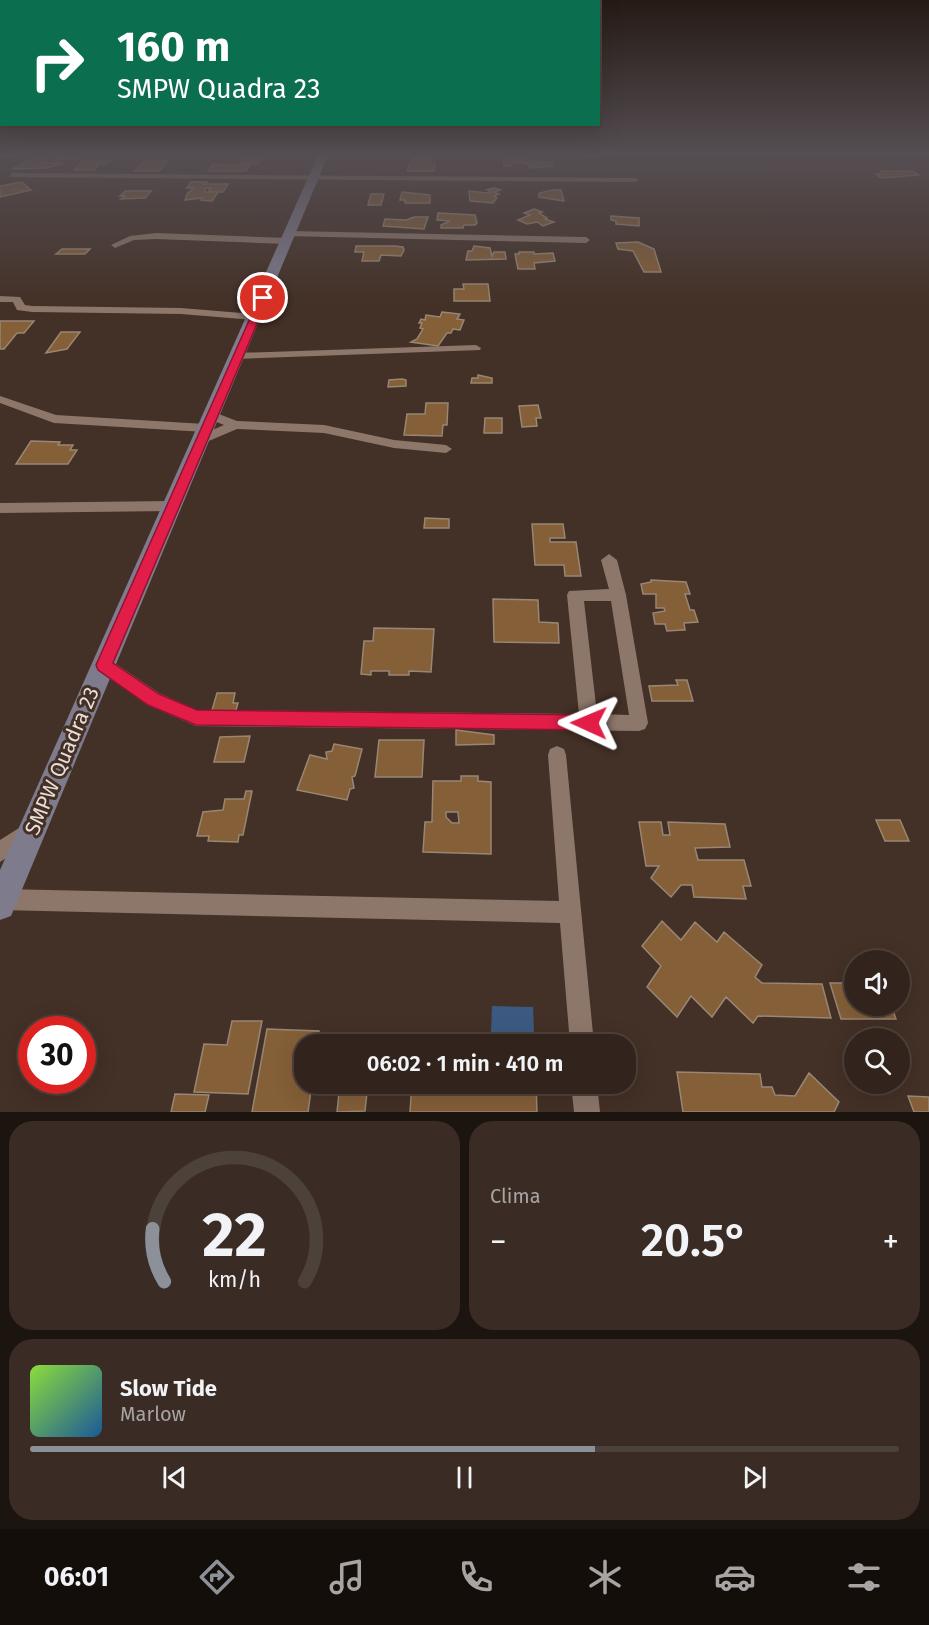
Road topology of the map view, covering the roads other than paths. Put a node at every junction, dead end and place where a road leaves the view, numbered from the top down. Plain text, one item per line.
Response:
1 (302, 205) edge
2 (288, 237) junction
3 (586, 240) dead end
4 (115, 245) dead end
5 (0, 299) edge
6 (254, 317) junction
7 (476, 348) dead end
8 (236, 356) junction
9 (1, 399) edge
10 (235, 425) junction
11 (205, 428) junction
12 (446, 449) dead end
13 (172, 506) junction
14 (0, 507) edge
15 (609, 560) dead end
16 (618, 595) junction
17 (104, 665) junction
18 (589, 723) junction
19 (557, 755) dead end
20 (32, 830) junction
21 (0, 852) edge
22 (1, 902) edge
23 (572, 912) junction
24 (581, 1034) edge
25 (585, 1094) edge
26 (587, 1112) edge

1 - 2 street, SMPW Quadra 23
2 - 3 street
2 - 4 street
2 - 6 street, SMPW Quadra 23
5 - 6 street
6 - 8 street, SMPW Quadra 23
7 - 8 street
8 - 11 street, SMPW Quadra 23
9 - 11 street
10 - 11 street
10 - 11 street
10 - 12 street
11 - 13 street, SMPW Quadra 23
13 - 14 street
13 - 17 street, SMPW Quadra 23
15 - 16 street
16 - 18 street
16 - 18 street
17 - 18 street
17 - 20 street, SMPW Quadra 23
19 - 23 street
20 - 21 street
20 - 22 street, SMPW Quadra 23
22 - 23 street
23 - 24 street
25 - 26 street

